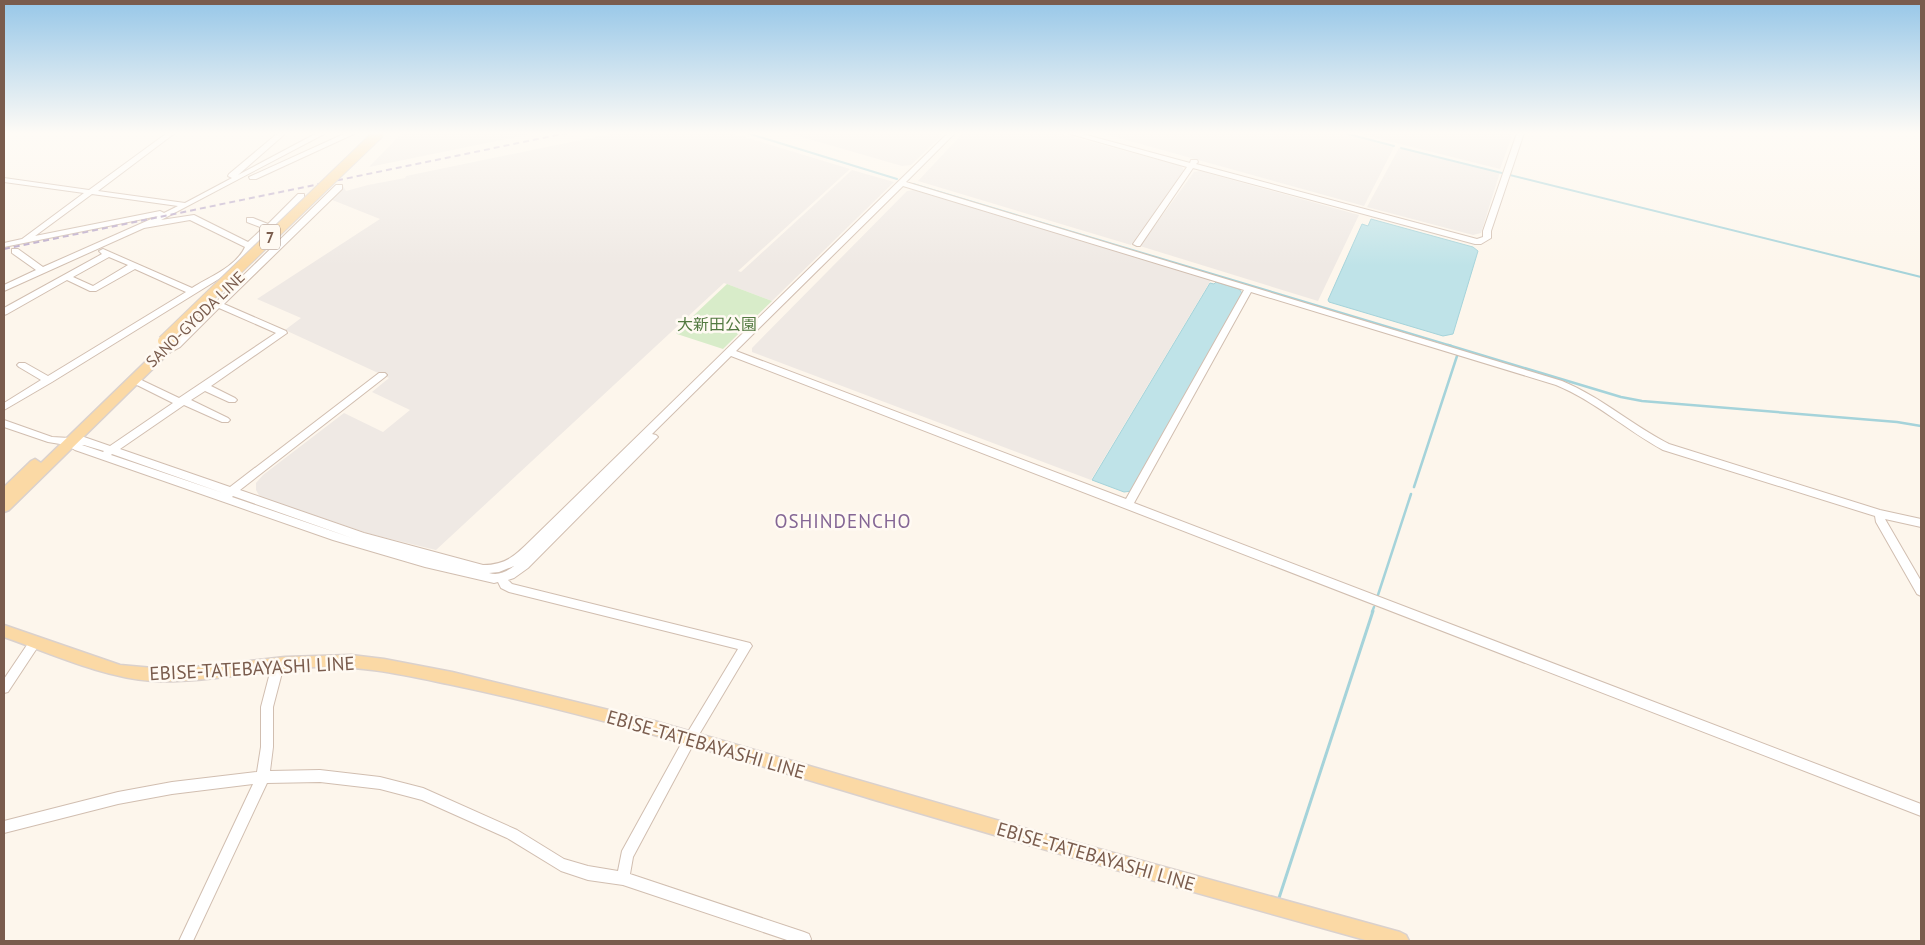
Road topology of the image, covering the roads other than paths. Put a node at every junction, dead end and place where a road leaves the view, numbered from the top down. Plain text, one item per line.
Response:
1 (112, 177) edge
2 (229, 177) edge
3 (241, 177) edge
4 (253, 177) edge
5 (332, 177) edge
6 (339, 177) edge
7 (910, 177) edge
8 (911, 177) edge
9 (1184, 177) edge
10 (1240, 177) edge
11 (1506, 177) edge
12 (4, 180) edge
13 (904, 184) junction
14 (339, 187) dead end
15 (221, 188) junction
16 (91, 193) junction
17 (301, 196) dead end
18 (186, 205) junction
19 (177, 210) junction
20 (250, 220) dead end
21 (141, 226) junction
22 (269, 227) junction
23 (25, 240) junction
24 (4, 244) edge
25 (1137, 244) dead end
26 (249, 246) junction
27 (94, 247) junction
28 (15, 251) dead end
29 (109, 253) junction
30 (135, 265) junction
31 (42, 271) junction
32 (66, 277) junction
33 (4, 288) edge
34 (1248, 288) junction
35 (191, 291) junction
36 (219, 305) junction
37 (4, 312) edge
38 (168, 341) junction
39 (733, 353) junction
40 (156, 358) junction
41 (22, 365) dead end
42 (382, 375) dead end
43 (49, 380) junction
44 (134, 380) junction
45 (204, 386) junction
46 (232, 400) dead end
47 (181, 401) junction
48 (4, 407) edge
49 (225, 420) dead end
50 (4, 423) edge
51 (64, 441) junction
52 (107, 452) junction
53 (4, 494) edge
54 (227, 494) junction
55 (1128, 504) junction
56 (4, 506) edge
57 (1880, 514) junction
58 (1921, 523) edge
59 (502, 578) junction
60 (1921, 591) edge
61 (4, 631) edge
62 (35, 642) junction
63 (278, 665) junction
64 (4, 688) edge
65 (690, 739) junction
66 (263, 777) junction
67 (1921, 810) edge
68 (4, 827) edge
69 (623, 878) junction
70 (186, 941) edge
71 (804, 941) edge
72 (1400, 941) edge

1 - 16 street
2 - 15 street
3 - 15 street
4 - 15 street
5 - 38 main road, SANO-GYODA LINE / 7, bridge
6 - 38 main road, SANO-GYODA LINE / 7
7 - 13 street
8 - 13 street
9 - 25 street
10 - 11 street
12 - 16 street
13 - 34 street
13 - 39 street
14 - 36 street
15 - 18 street
16 - 18 street
16 - 23 street
17 - 22 street
18 - 19 street
19 - 21 street
19 - 23 street
20 - 22 street
21 - 26 street
21 - 27 street
22 - 26 street
23 - 24 street
26 - 35 street
27 - 29 street
27 - 31 street
28 - 31 street
29 - 30 street
29 - 32 street
30 - 32 street
30 - 35 street
31 - 33 street
32 - 37 street
34 - 55 street
34 - 57 street
35 - 43 street
36 - 40 street
36 - 45 street
38 - 40 main road, SANO-GYODA LINE / 7
38 - 51 main road, SANO-GYODA LINE / 7
39 - 54 street
39 - 55 street
39 - 59 street
40 - 44 main road, SANO-GYODA LINE / 7
41 - 43 street
42 - 54 street
43 - 48 street
44 - 47 street
44 - 51 main road, SANO-GYODA LINE / 7
45 - 46 street
45 - 47 street
47 - 49 street
47 - 52 street
50 - 51 street
51 - 52 street
51 - 53 main road, SANO-GYODA LINE / 7
51 - 56 main road, SANO-GYODA LINE / 7
52 - 54 street
54 - 59 street
55 - 67 street
57 - 58 street
57 - 60 street
59 - 65 street
61 - 62 main road, EBISE-TATEBAYASHI LINE
62 - 63 main road, EBISE-TATEBAYASHI LINE
62 - 64 street
63 - 65 main road, EBISE-TATEBAYASHI LINE
63 - 66 street
65 - 69 street
65 - 72 main road, EBISE-TATEBAYASHI LINE
66 - 68 street
66 - 69 street
66 - 70 street
69 - 71 street

